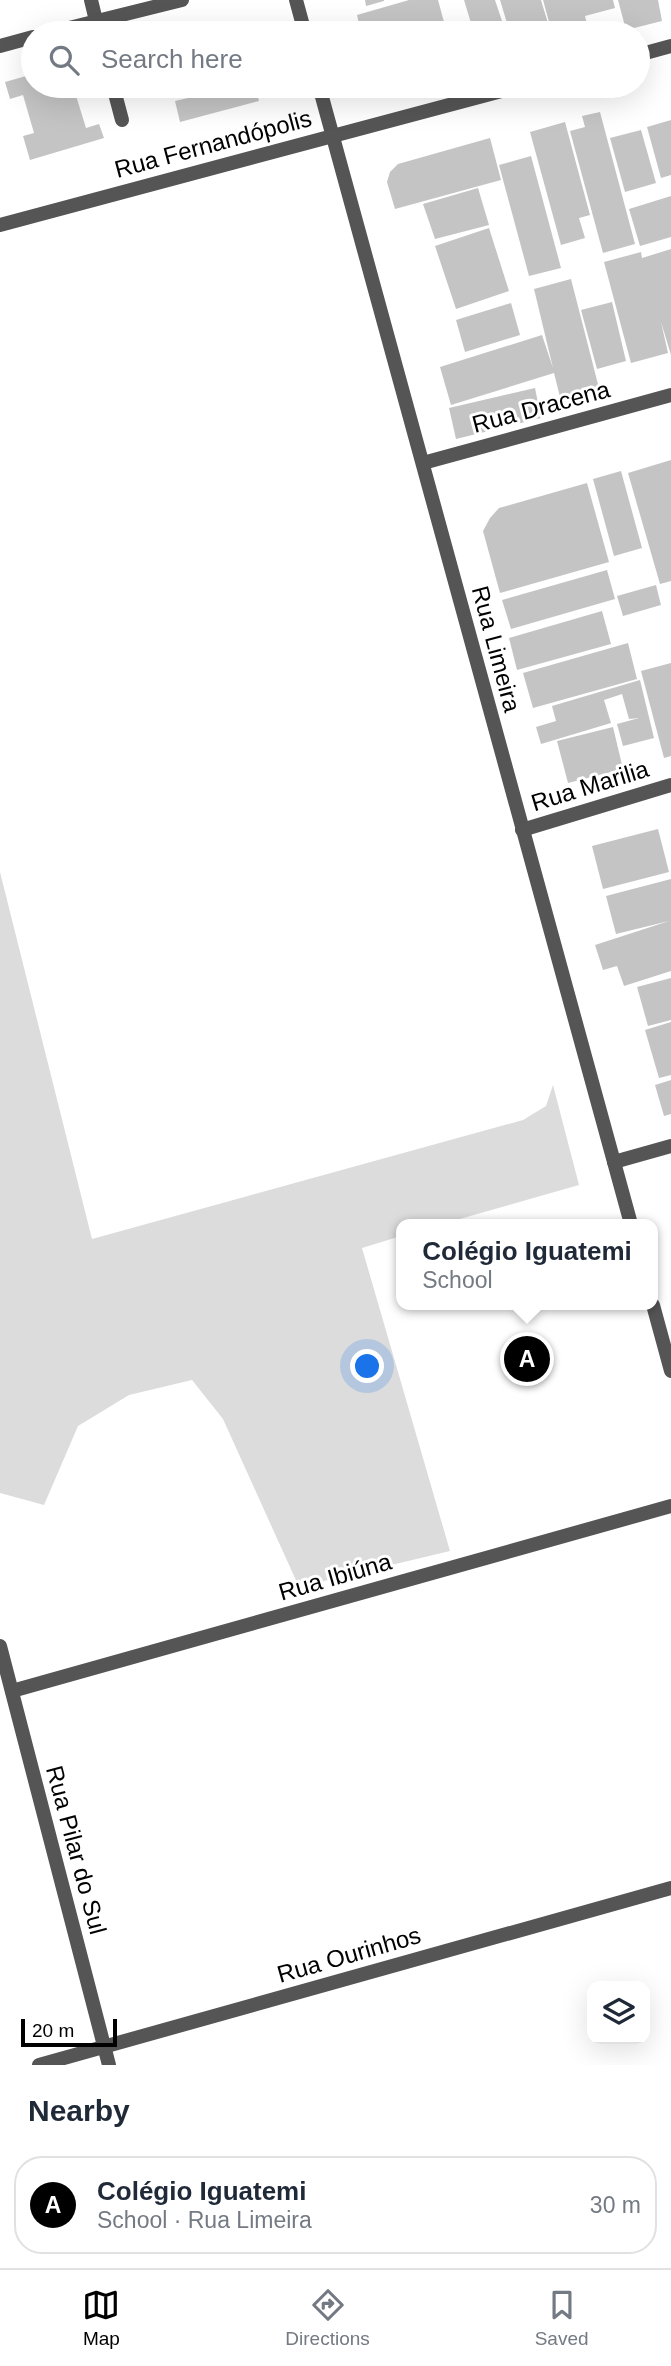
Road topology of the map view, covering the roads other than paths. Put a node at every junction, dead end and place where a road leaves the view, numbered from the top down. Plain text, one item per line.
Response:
1 (91, 0) edge
2 (182, 0) edge
3 (296, 0) edge
4 (96, 21) edge
5 (117, 21) edge
6 (302, 21) edge
7 (21, 40) edge
8 (0, 46) edge
9 (671, 46) edge
10 (650, 52) edge
11 (116, 98) edge
12 (322, 98) edge
13 (474, 98) edge
14 (122, 120) dead end
15 (333, 135) junction
16 (0, 225) edge
17 (671, 395) edge
18 (422, 463) junction
19 (671, 785) edge
20 (522, 830) junction
21 (671, 1146) edge
22 (614, 1162) junction
23 (630, 1219) edge
24 (654, 1310) edge
25 (671, 1371) edge
26 (671, 1506) edge
27 (0, 1646) edge
28 (12, 1691) junction
29 (671, 1888) edge
30 (104, 2047) junction
31 (38, 2065) edge
32 (108, 2065) edge

1 - 4 street
2 - 5 street
3 - 6 street
7 - 8 street
9 - 10 street
11 - 14 street
12 - 15 street, Rua Limeira
13 - 15 street, Rua Fernandópolis
15 - 16 street, Rua Fernandópolis
15 - 18 street, Rua Limeira
17 - 18 street, Rua Dracena
18 - 20 street, Rua Limeira
19 - 20 street, Rua Marilia
20 - 22 street, Rua Limeira
21 - 22 street
22 - 23 street, Rua Limeira
24 - 25 street
26 - 28 street, Rua Ibiúna
27 - 28 street, Rua Pilar do Sul
28 - 30 street, Rua Pilar do Sul
29 - 30 street, Rua Ourinhos
30 - 31 street, Rua Ourinhos
30 - 32 street, Rua Pilar do Sul

